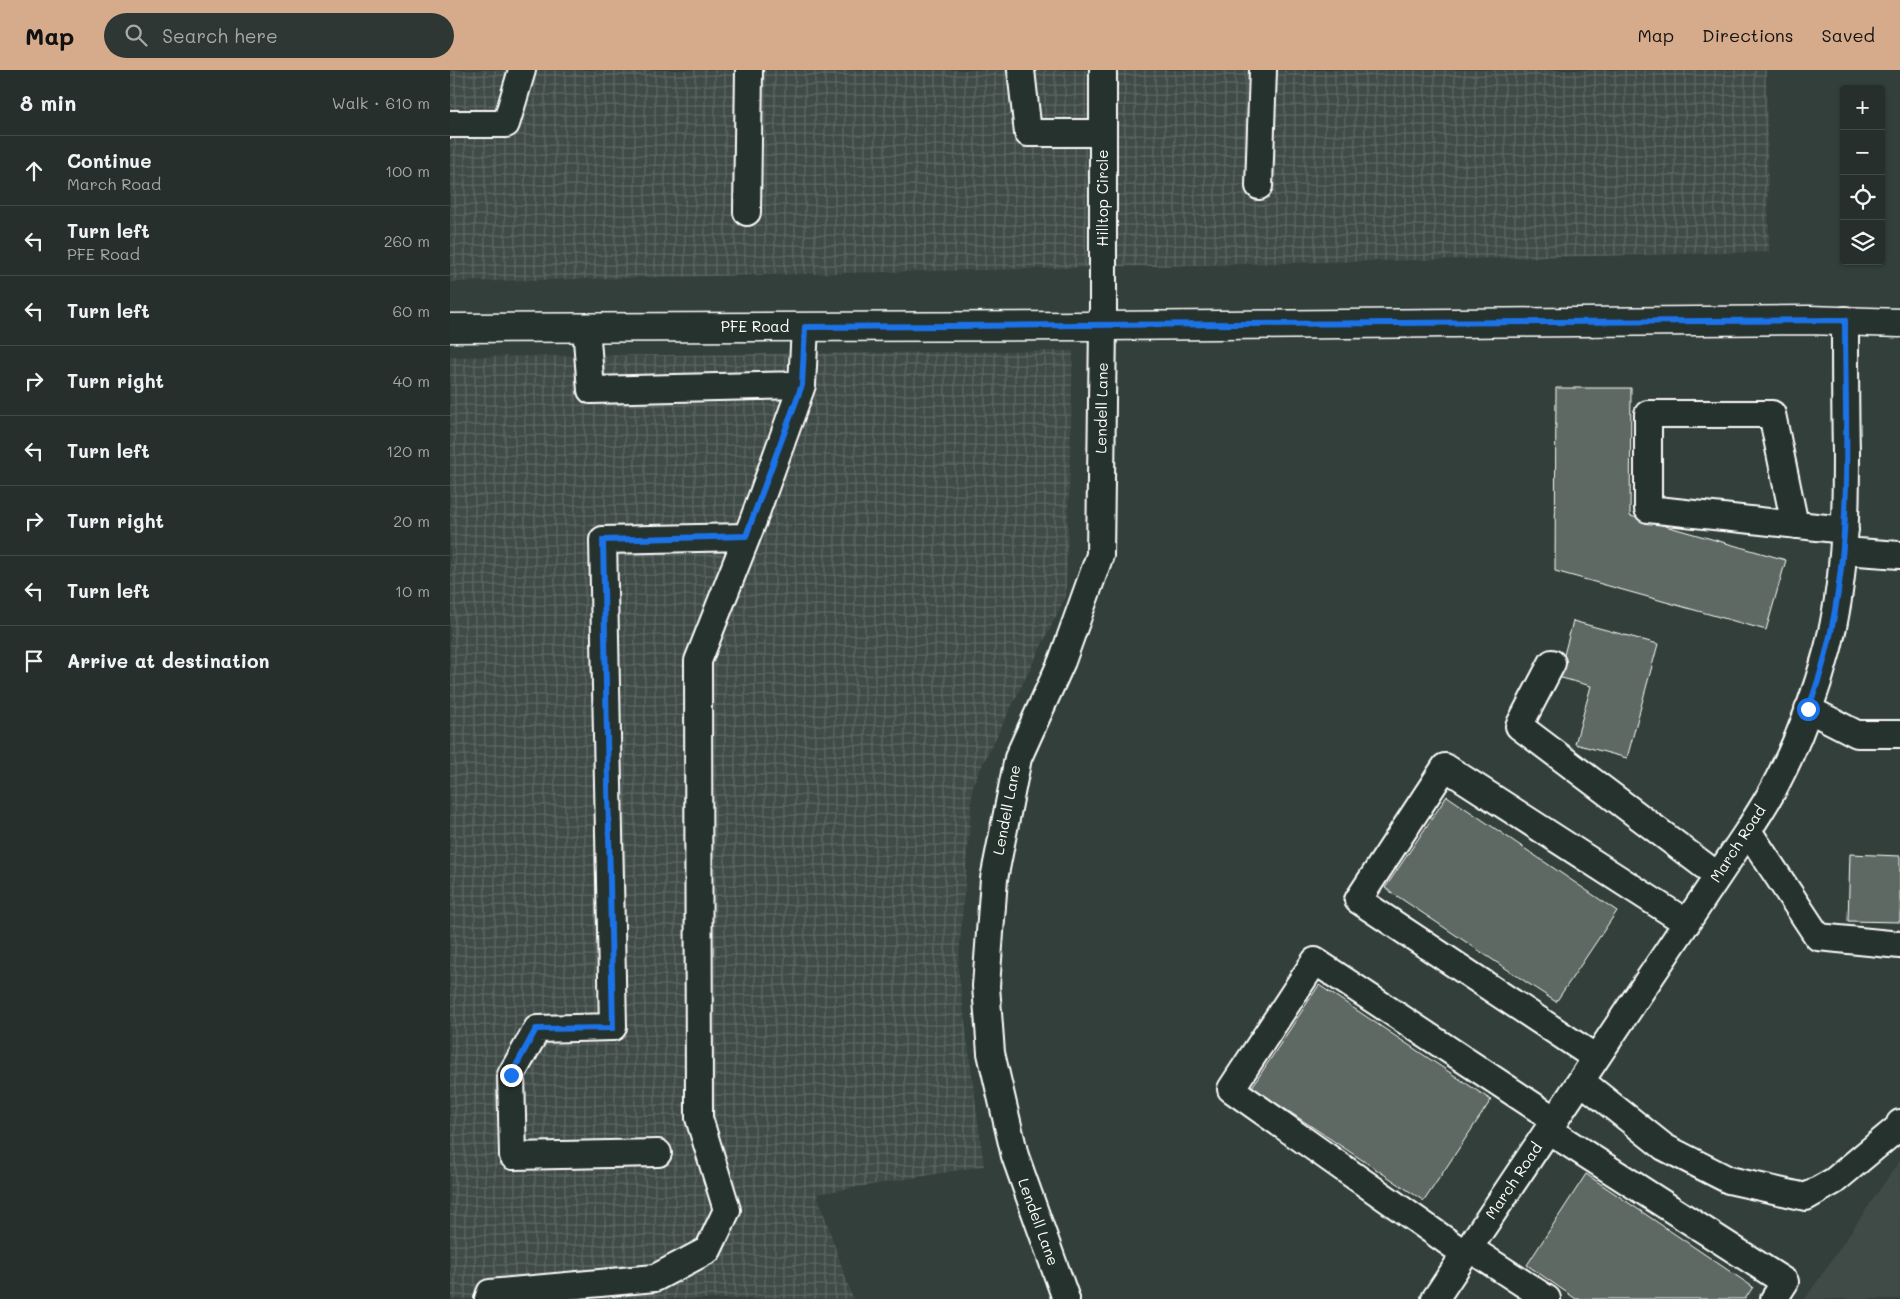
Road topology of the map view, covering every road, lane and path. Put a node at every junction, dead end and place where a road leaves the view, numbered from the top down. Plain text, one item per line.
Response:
1 (522, 70) edge
2 (749, 70) edge
3 (1022, 70) edge
4 (1103, 70) edge
5 (1263, 70) edge
6 (450, 124) edge
7 (1103, 133) junction
8 (1259, 186) dead end
9 (747, 212) dead end
10 (1845, 320) junction
11 (1900, 323) edge
12 (1103, 326) junction
13 (586, 327) junction
14 (805, 327) junction
15 (450, 328) edge
16 (802, 385) junction
17 (1795, 525) junction
18 (746, 536) junction
19 (1844, 541) junction
20 (1900, 555) edge
21 (1552, 663) dead end
22 (1808, 709) junction
23 (1900, 734) edge
24 (1748, 831) junction
25 (1718, 876) junction
26 (1687, 923) junction
27 (1900, 945) edge
28 (1596, 1058) junction
29 (1581, 1081) junction
30 (1900, 1123) edge
31 (1551, 1125) junction
32 (658, 1153) dead end
33 (1467, 1251) junction
34 (558, 1293) edge
35 (488, 1299) edge
36 (1066, 1299) edge
37 (1435, 1299) edge
38 (1547, 1299) edge
39 (1774, 1299) edge

1 - 6 street
2 - 9 street
3 - 7 street
4 - 7 street, Hilltop Circle
5 - 8 street
7 - 12 street, Hilltop Circle
10 - 11 main road, PFE Road
10 - 12 main road, PFE Road
10 - 19 street, March Road
12 - 14 main road, PFE Road
12 - 36 street, Lendell Lane
13 - 14 main road, PFE Road
13 - 15 main road, PFE Road
13 - 16 street
14 - 16 street
16 - 18 street
17 - 17 street
17 - 19 street
18 - 32 street
18 - 34 street
19 - 20 street
19 - 22 street, March Road
21 - 25 street
22 - 23 street
22 - 24 street, March Road
24 - 25 street, March Road
24 - 27 street
25 - 26 street, March Road
26 - 28 street, March Road
26 - 28 street
28 - 29 street, March Road
29 - 30 street
29 - 31 street, March Road
31 - 33 street, March Road
31 - 33 street
31 - 39 street
33 - 37 street, March Road
33 - 38 street
34 - 35 street

